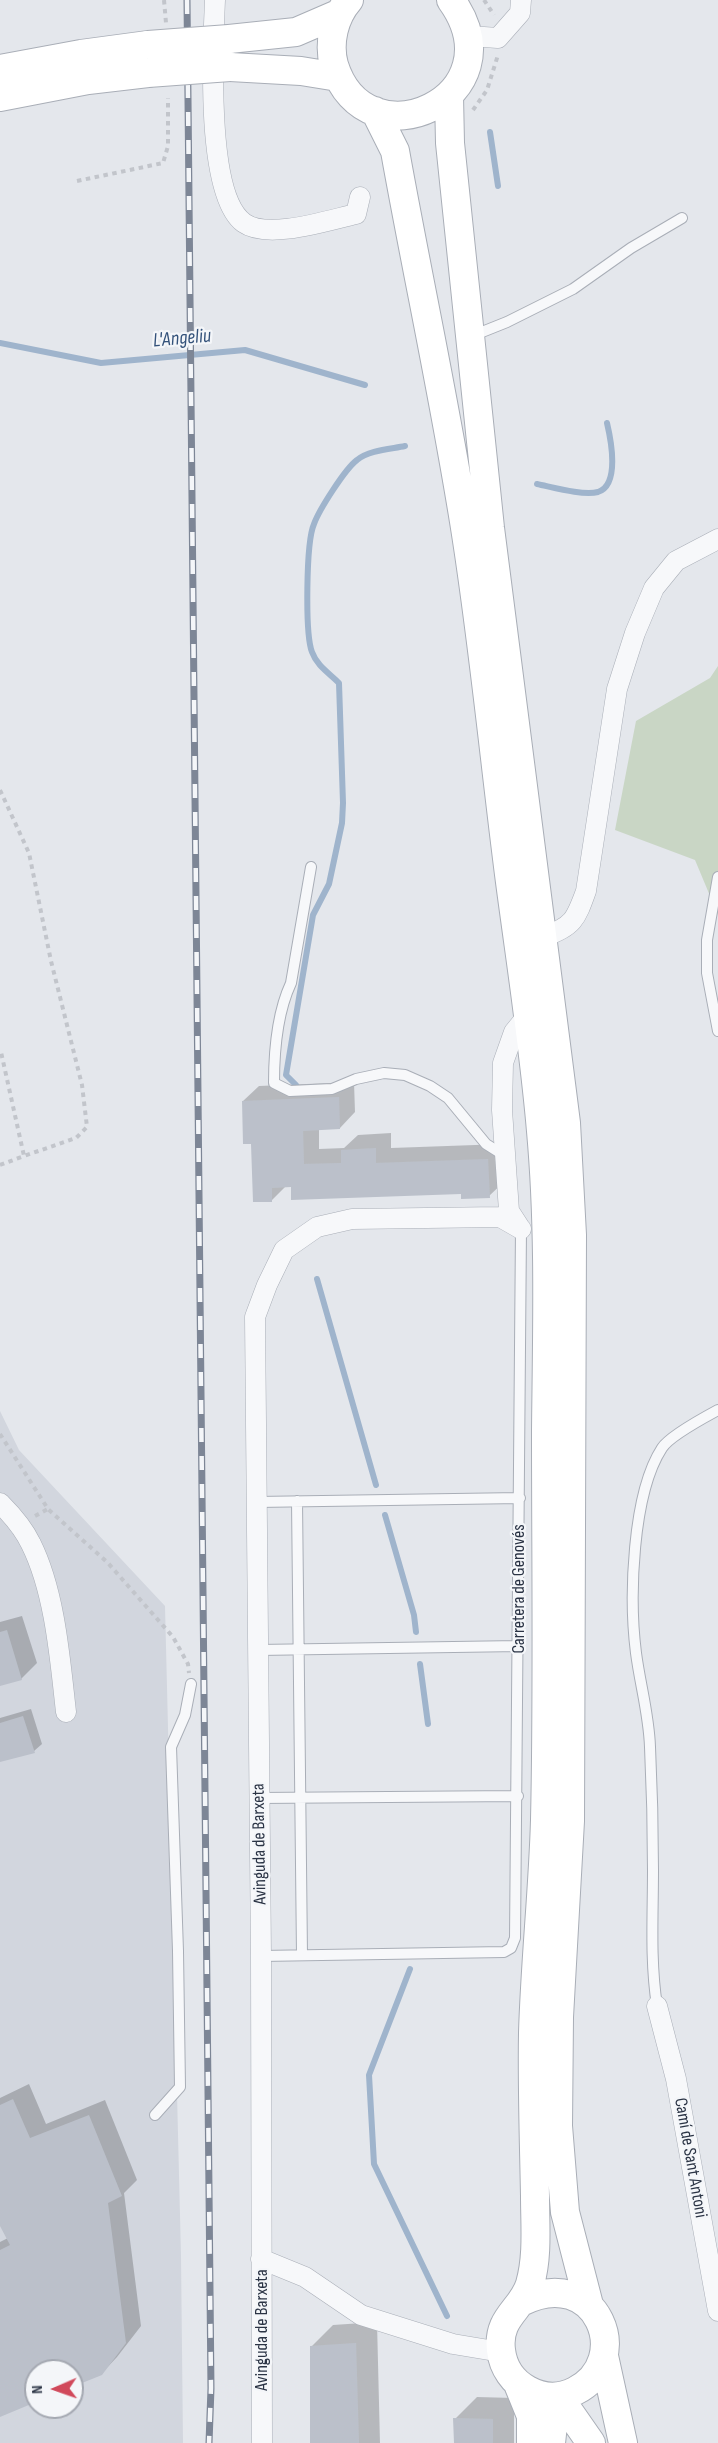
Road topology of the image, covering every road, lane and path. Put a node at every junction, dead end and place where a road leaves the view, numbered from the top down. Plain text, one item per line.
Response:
1 (164, 0) edge
2 (215, 0) edge
3 (451, 0) edge
4 (521, 0) edge
5 (345, 4) edge
6 (157, 35) junction
7 (469, 36) junction
8 (0, 69) edge
9 (338, 77) junction
10 (449, 96) junction
11 (0, 97) edge
12 (168, 98) dead end
13 (375, 111) junction
14 (77, 181) dead end
15 (360, 197) dead end
16 (682, 218) dead end
17 (469, 337) junction
18 (718, 539) edge
19 (0, 790) edge
20 (311, 867) dead end
21 (718, 877) edge
22 (543, 937) junction
23 (527, 1016) junction
24 (718, 1031) edge
25 (1, 1052) edge
26 (24, 1156) junction
27 (505, 1156) junction
28 (0, 1164) edge
29 (521, 1229) junction
30 (547, 1240) junction
31 (718, 1410) edge
32 (0, 1434) edge
33 (520, 1498) junction
34 (297, 1501) junction
35 (257, 1502) junction
36 (0, 1503) edge
37 (519, 1646) junction
38 (258, 1650) junction
39 (298, 1650) junction
40 (191, 1684) joint
41 (66, 1712) dead end
42 (518, 1796) junction
43 (259, 1798) junction
44 (300, 1798) junction
45 (302, 1955) junction
46 (261, 1956) junction
47 (657, 2006) joint
48 (155, 2115) dead end
49 (261, 2259) junction
50 (521, 2302) junction
51 (589, 2306) junction
52 (718, 2311) edge
53 (501, 2352) junction
54 (604, 2356) junction
55 (518, 2384) junction
56 (558, 2397) junction
57 (262, 2443) edge
58 (531, 2443) edge
59 (551, 2443) edge
60 (591, 2443) edge
61 (623, 2443) edge

1 - 6 path
2 - 15 street
3 - 7 main road
4 - 7 street
5 - 6 main road, bridge
5 - 9 main road
6 - 8 main road
7 - 10 main road
9 - 11 main road, bridge
9 - 13 main road
10 - 13 main road
10 - 17 main road
12 - 14 path
13 - 23 main road
16 - 17 lane
17 - 22 main road
18 - 22 street
19 - 26 path
20 - 27 lane
21 - 24 lane
22 - 51 main road
23 - 27 street, Carretera de Genovés
23 - 30 main road
25 - 26 path
26 - 28 path
27 - 29 street, Carretera de Genovés
29 - 30 street
29 - 33 lane, Carretera de Genovés
29 - 35 street, Avinguda de Barxeta
30 - 50 main road
31 - 47 lane
32 - 40 path
33 - 34 lane
33 - 37 lane, Carretera de Genovés
34 - 35 lane
34 - 39 lane
35 - 38 street, Avinguda de Barxeta
36 - 41 street
37 - 39 lane
37 - 42 lane, Carretera de Genovés
38 - 39 lane
38 - 43 street, Avinguda de Barxeta
39 - 44 lane
40 - 48 lane
42 - 44 lane
42 - 45 lane, Carretera de Genovés
43 - 44 lane
43 - 46 street, Avinguda de Barxeta
44 - 45 lane
45 - 46 lane
46 - 49 street, Avinguda de Barxeta
47 - 52 street, Camí de Sant Antoni
49 - 53 street
49 - 57 street, Avinguda de Barxeta
50 - 51 main road
50 - 53 main road
51 - 54 main road
53 - 55 main road
54 - 56 main road
54 - 61 main road
55 - 56 main road
55 - 58 main road
56 - 59 main road
56 - 60 main road

